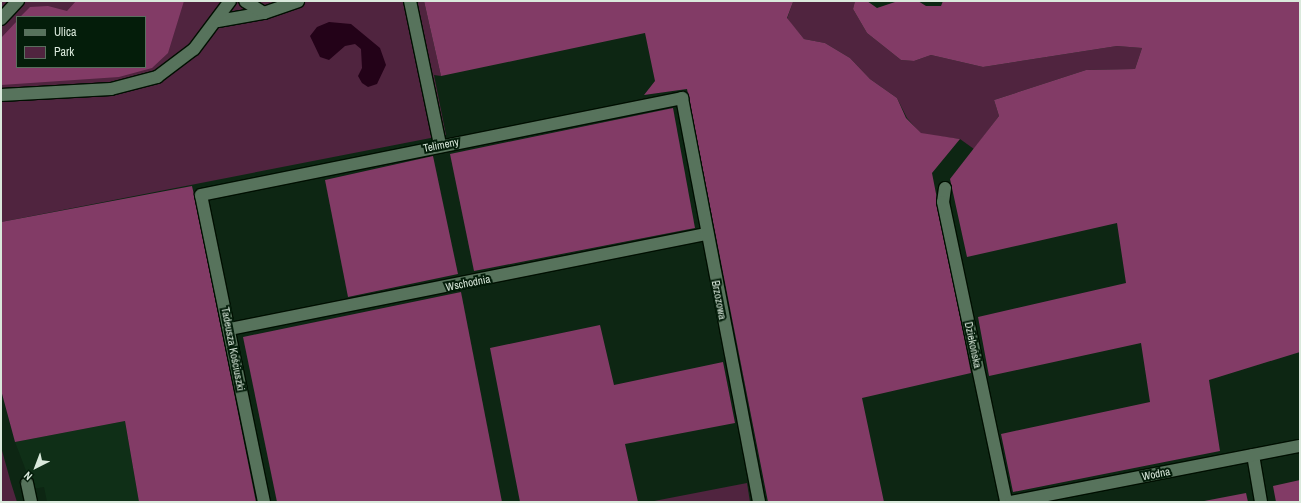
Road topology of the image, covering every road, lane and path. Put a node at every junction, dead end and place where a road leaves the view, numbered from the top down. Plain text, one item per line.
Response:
1 (18, 1) edge
2 (230, 1) edge
3 (245, 1) edge
4 (298, 1) edge
5 (410, 1) edge
6 (264, 13) junction
7 (1, 19) edge
8 (218, 21) junction
9 (1, 95) edge
10 (682, 98) joint
11 (440, 146) junction
12 (945, 188) dead end
13 (201, 195) joint
14 (706, 234) junction
15 (230, 329) junction
16 (1300, 446) edge
17 (1252, 455) junction
18 (27, 483) dead end
19 (32, 502) edge
20 (264, 502) edge
21 (759, 502) edge
22 (1006, 502) edge
23 (1011, 502) edge
24 (1261, 502) edge

1 - 7 street
2 - 8 street
3 - 6 street
4 - 6 street
5 - 11 street
6 - 8 street
8 - 9 street
10 - 11 street, Telimeny
10 - 14 street, Brzozowa
11 - 13 street, Telimeny
12 - 22 street, Dziekońska
13 - 15 street, Tadeusza Kościuszki
14 - 15 street, Wschodnia
14 - 21 street, Brzozowa
15 - 20 street, Tadeusza Kościuszki
16 - 17 street, Wodna
17 - 23 street, Wodna
17 - 24 street
18 - 19 street

